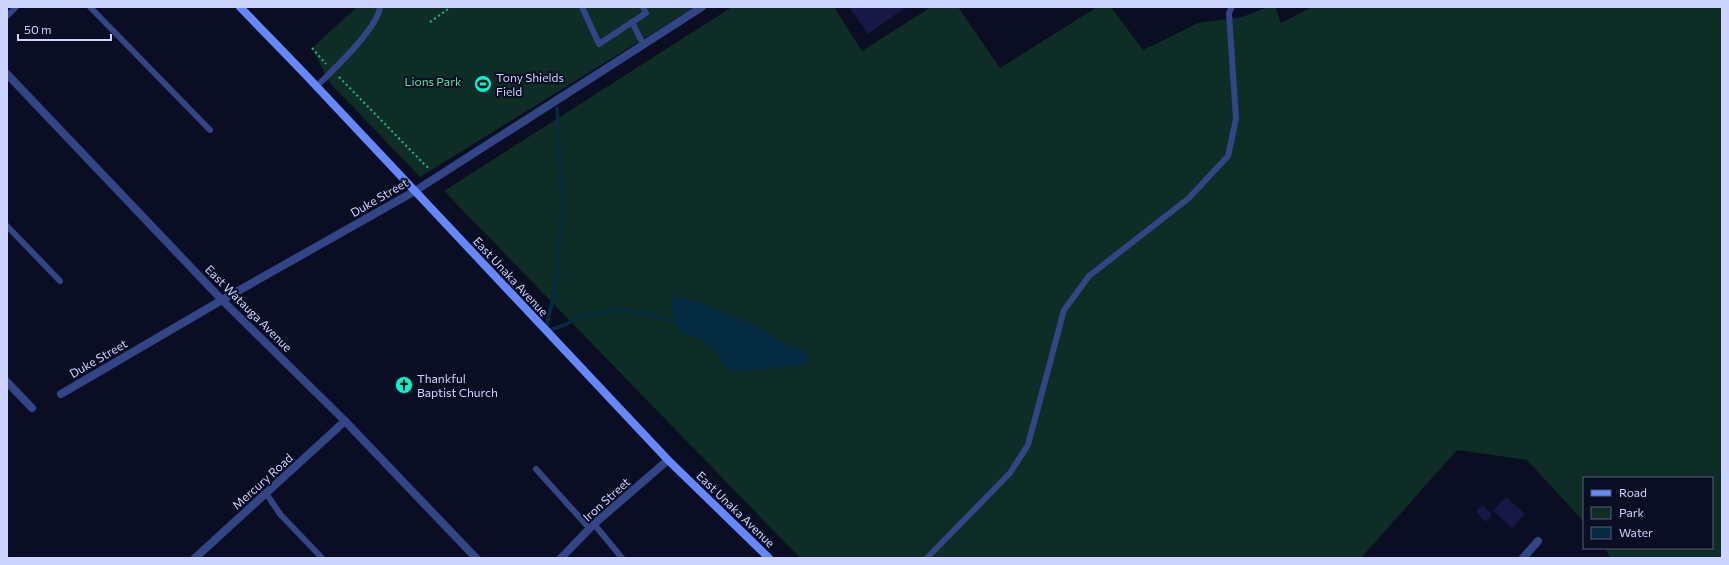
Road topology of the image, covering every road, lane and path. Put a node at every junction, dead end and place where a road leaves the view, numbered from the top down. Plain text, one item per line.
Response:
1 (16, 7) edge
2 (90, 7) edge
3 (240, 7) edge
4 (380, 7) edge
5 (451, 7) edge
6 (582, 7) edge
7 (643, 7) edge
8 (702, 7) edge
9 (1232, 7) edge
10 (7, 16) edge
11 (430, 22) dead end
12 (632, 22) junction
13 (643, 44) junction
14 (312, 48) dead end
15 (333, 70) junction
16 (7, 74) edge
17 (316, 86) junction
18 (210, 130) dead end
19 (431, 169) dead end
20 (415, 191) junction
21 (7, 226) edge
22 (60, 282) dead end
23 (222, 300) junction
24 (7, 382) edge
25 (60, 394) dead end
26 (32, 408) dead end
27 (345, 421) junction
28 (668, 460) junction
29 (536, 469) dead end
30 (266, 493) junction
31 (592, 526) junction
32 (1538, 541) dead end
33 (196, 558) edge
34 (322, 558) edge
35 (476, 558) edge
36 (561, 558) edge
37 (622, 558) edge
38 (769, 558) edge
39 (927, 558) edge
40 (1523, 558) edge

1 - 10 lane
2 - 18 lane
3 - 17 main road, East Unaka Avenue
4 - 15 lane
5 - 11 path
6 - 12 lane
7 - 12 lane
8 - 13 street, Duke Street
9 - 39 lane
12 - 13 lane
13 - 20 street, Duke Street
14 - 15 path
15 - 17 lane
15 - 19 path
16 - 23 street, East Watauga Avenue
17 - 20 main road, East Unaka Avenue
20 - 23 street, Duke Street
20 - 28 main road, East Unaka Avenue
21 - 22 lane
23 - 25 street, Duke Street
23 - 27 street, East Watauga Avenue
24 - 26 street
27 - 30 street, Mercury Road
27 - 35 street, East Watauga Avenue
28 - 31 street, Iron Street
28 - 38 main road, East Unaka Avenue
29 - 31 lane
30 - 33 street, Mercury Road
30 - 34 lane
31 - 36 street, Iron Street
31 - 37 lane
32 - 40 street

